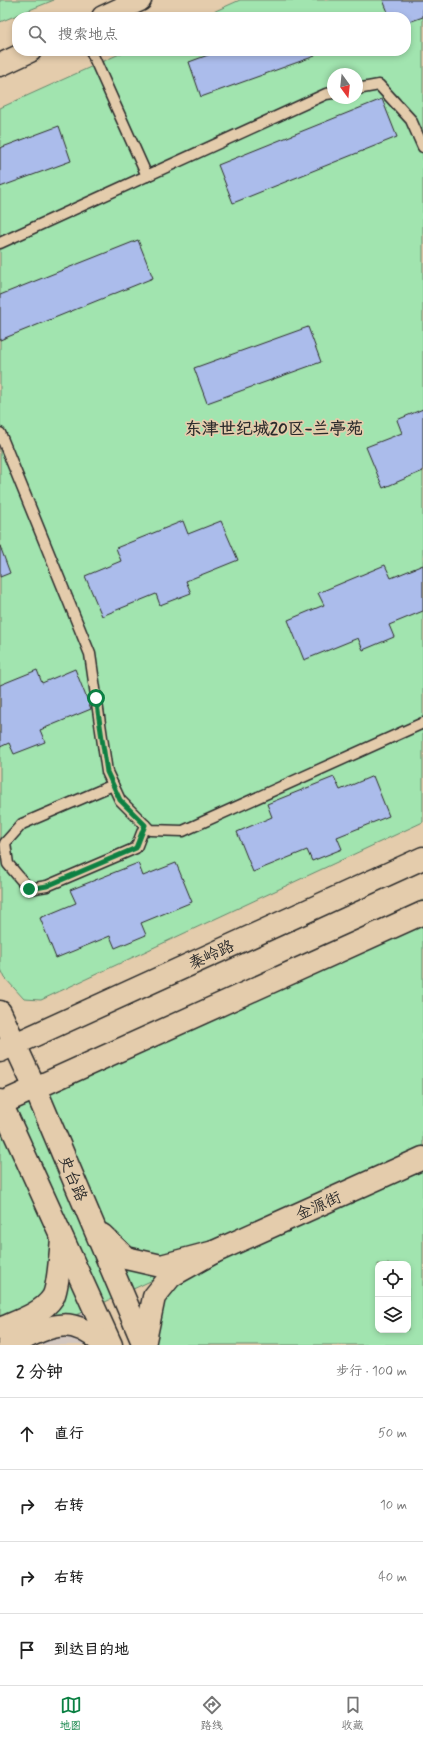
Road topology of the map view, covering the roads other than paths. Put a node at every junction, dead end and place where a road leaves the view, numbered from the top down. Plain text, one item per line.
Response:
1 (140, 0) edge
2 (114, 12) edge
3 (19, 56) edge
4 (93, 56) edge
5 (0, 65) edge
6 (363, 88) edge
7 (327, 94) edge
8 (423, 147) edge
9 (147, 176) junction
10 (0, 243) edge
11 (0, 433) edge
12 (423, 723) edge
13 (113, 785) junction
14 (145, 825) junction
15 (423, 858) edge
16 (423, 913) edge
17 (0, 1012) edge
18 (7, 1048) edge
19 (35, 1088) junction
20 (0, 1103) edge
21 (423, 1158) edge
22 (95, 1228) junction
23 (62, 1237) junction
24 (214, 1252) junction
25 (0, 1329) edge
26 (9, 1345) edge
27 (104, 1345) edge
28 (111, 1345) edge
29 (144, 1345) edge

1 - 2 street
3 - 5 street
4 - 9 lane
6 - 8 lane
7 - 9 lane
9 - 10 lane
11 - 13 lane
12 - 14 lane
13 - 14 lane
13 - 14 lane
15 - 18 street, 秦岭路
16 - 19 street
17 - 18 street, 史台路
18 - 19 street, 史台路
19 - 20 street
19 - 22 street, 史台路
20 - 23 street
21 - 24 street, 金源街
22 - 24 street
22 - 29 street, 史台路
23 - 25 street
23 - 28 street
24 - 29 street
26 - 27 street

